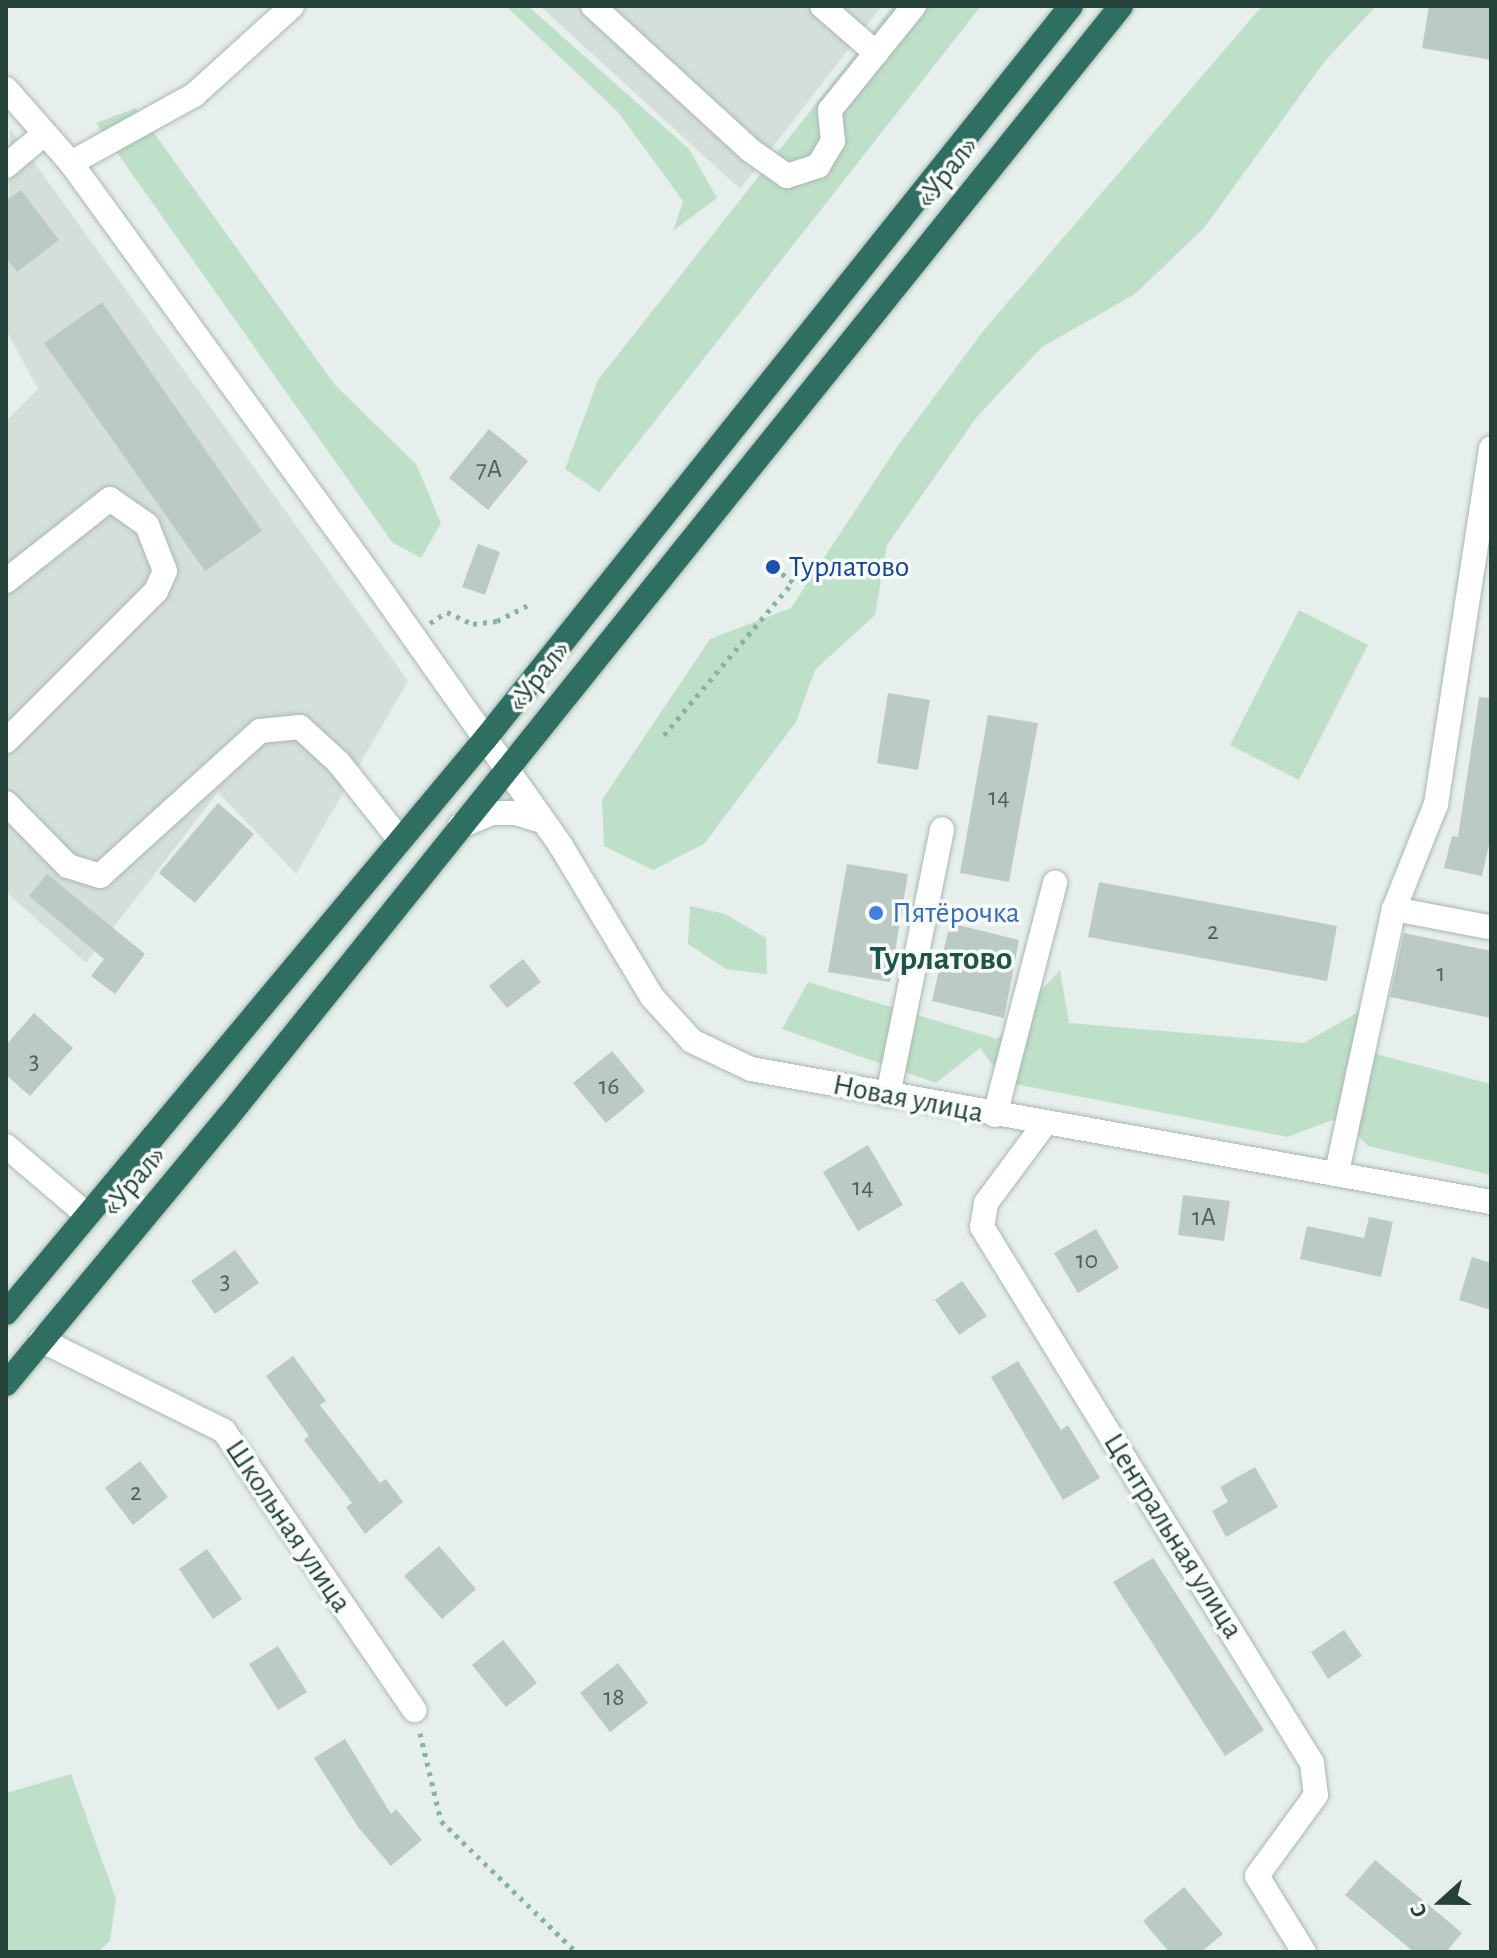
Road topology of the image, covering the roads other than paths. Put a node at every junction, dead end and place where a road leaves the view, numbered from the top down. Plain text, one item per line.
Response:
1 (292, 6) edge
2 (593, 6) edge
3 (822, 6) edge
4 (914, 6) edge
5 (1071, 6) edge
6 (1121, 6) edge
7 (876, 53) junction
8 (6, 89) edge
9 (44, 134) junction
10 (71, 163) junction
11 (6, 166) edge
12 (1491, 448) edge
13 (6, 581) edge
14 (486, 738) junction
15 (6, 741) edge
16 (507, 769) junction
17 (6, 803) edge
18 (542, 821) junction
19 (460, 826) junction
20 (942, 829) dead end
21 (400, 840) junction
22 (1055, 883) dead end
23 (1394, 909) junction
24 (1488, 927) dead end
25 (888, 1095) junction
26 (995, 1115) junction
27 (1046, 1122) junction
28 (6, 1146) edge
29 (1337, 1172) junction
30 (1491, 1202) edge
31 (87, 1215) junction
32 (6, 1313) edge
33 (41, 1340) junction
34 (6, 1384) edge
35 (414, 1710) road end
36 (1304, 1952) edge

1 - 10 street
2 - 7 street
3 - 7 street
4 - 7 street
5 - 14 highway, «Урал»
6 - 16 highway, «Урал»
8 - 9 street, Новая улица
9 - 10 street, Новая улица
9 - 11 street
10 - 14 street, Новая улица
12 - 23 street
13 - 15 street
14 - 16 street, Новая улица
14 - 21 highway, «Урал»
16 - 18 street, Новая улица
16 - 19 highway, «Урал»
17 - 21 street
18 - 19 street
18 - 25 street, Новая улица
19 - 33 highway, «Урал»
20 - 25 street
21 - 31 highway, «Урал»
22 - 26 street
23 - 24 street
23 - 29 street
25 - 26 street, Новая улица
26 - 27 street, Новая улица
27 - 29 street, Новая улица
27 - 36 street, Центральная улица
28 - 31 street
29 - 30 street, Новая улица
31 - 32 highway, «Урал»
33 - 34 highway, «Урал»
33 - 35 street, Школьная улица

